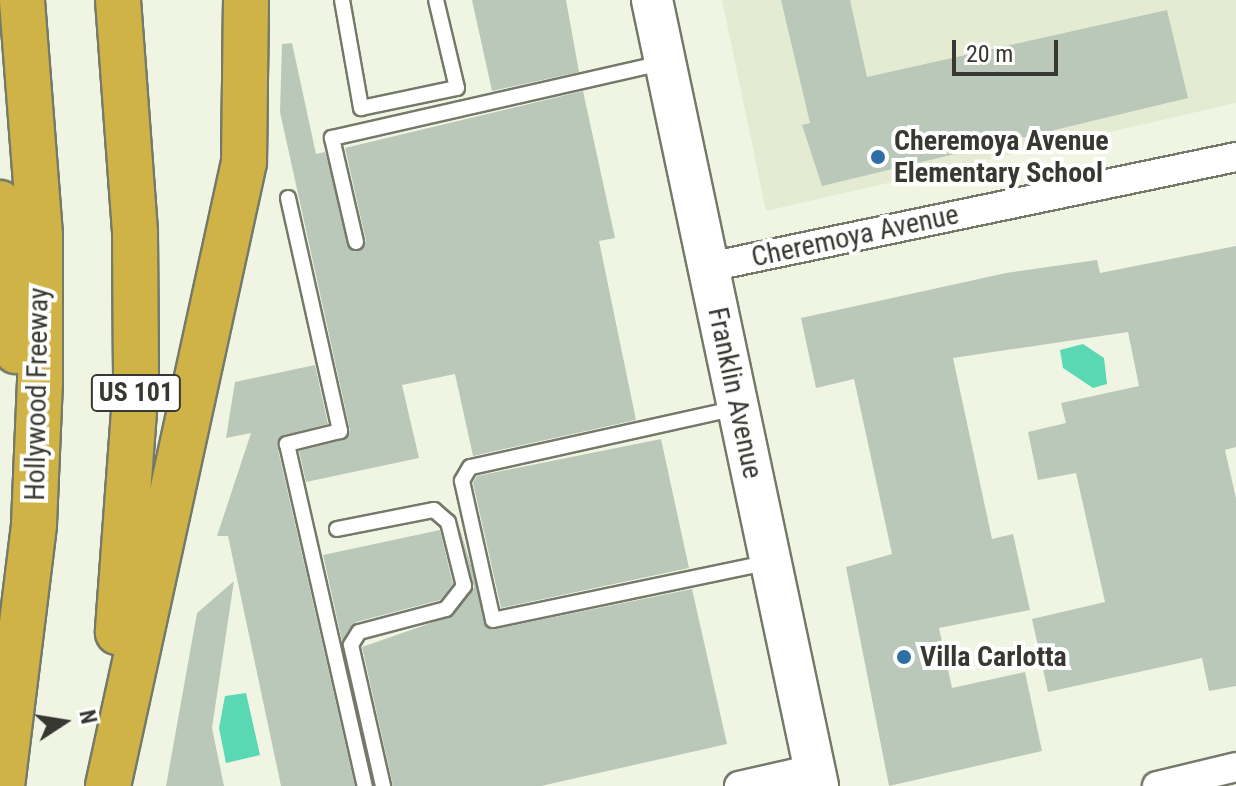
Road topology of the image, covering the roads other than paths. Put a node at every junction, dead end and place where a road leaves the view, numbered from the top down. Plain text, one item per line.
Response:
1 (22, 0) edge
2 (118, 0) edge
3 (342, 0) edge
4 (436, 0) edge
5 (652, 0) edge
6 (253, 3) edge
7 (666, 62) junction
8 (1236, 157) edge
9 (288, 198) dead end
10 (0, 203) edge
11 (356, 242) dead end
12 (709, 267) junction
13 (738, 408) junction
14 (34, 524) junction
15 (337, 529) dead end
16 (771, 562) junction
17 (1236, 767) edge
18 (816, 777) edge
19 (2, 786) edge
20 (102, 786) edge
21 (108, 786) edge
22 (365, 786) edge
23 (383, 786) edge
24 (739, 786) edge
25 (1157, 786) edge

1 - 14 highway, Hollywood Freeway
2 - 20 highway, US 101
3 - 4 lane
5 - 7 main road, Franklin Avenue
6 - 21 highway
7 - 11 lane
7 - 12 main road, Franklin Avenue
8 - 12 street, Cheremoya Avenue
9 - 22 lane
10 - 14 highway
12 - 13 main road, Franklin Avenue
13 - 16 main road, Franklin Avenue
13 - 16 lane
14 - 19 highway, Hollywood Freeway
15 - 23 lane
16 - 18 main road, Franklin Avenue
17 - 25 street
18 - 24 street

